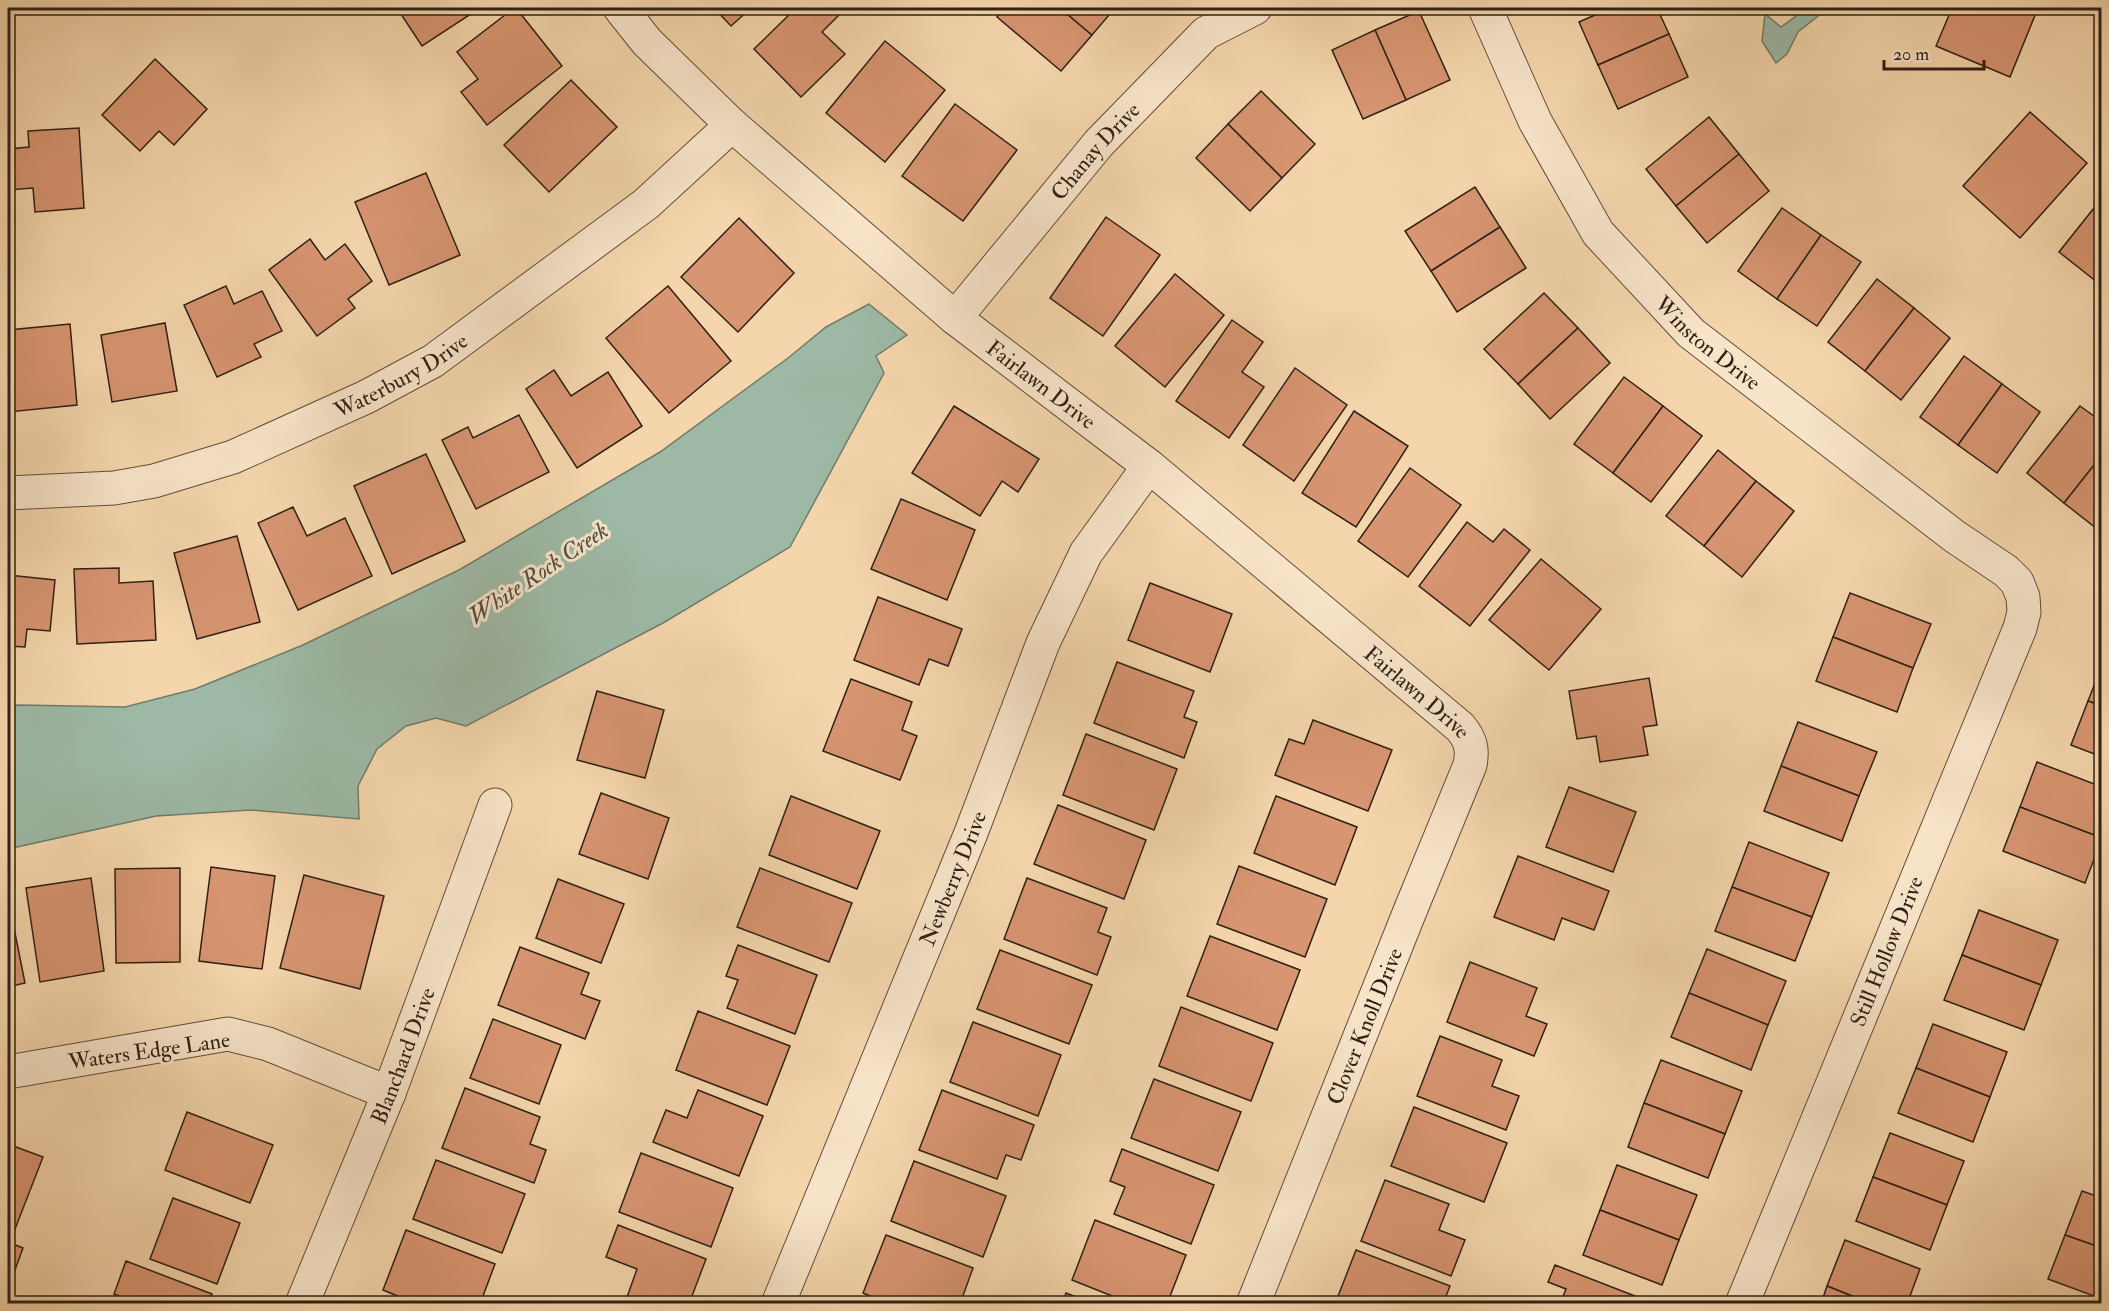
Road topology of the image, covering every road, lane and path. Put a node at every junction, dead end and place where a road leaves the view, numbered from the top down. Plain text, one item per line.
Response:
1 (620, 8) edge
2 (1255, 8) edge
3 (1485, 8) edge
4 (732, 125) junction
5 (955, 318) junction
6 (1149, 466) junction
7 (8, 493) edge
8 (2023, 597) joint
9 (1472, 749) joint
10 (495, 805) dead end
11 (8, 1072) edge
12 (389, 1093) junction
13 (302, 1304) edge
14 (778, 1304) edge
15 (1253, 1304) edge
16 (1742, 1304) edge

1 - 4 street, Fairlawn Drive
2 - 5 street, Chanay Drive
3 - 8 street, Winston Drive
4 - 5 street, Fairlawn Drive
4 - 7 street, Waterbury Drive
5 - 6 street, Fairlawn Drive
6 - 9 street, Fairlawn Drive
6 - 14 street, Newberry Drive
8 - 16 street, Still Hollow Drive
9 - 15 street, Clover Knoll Drive
10 - 12 street, Blanchard Drive
11 - 12 street, Waters Edge Lane
12 - 13 street, Blanchard Drive

